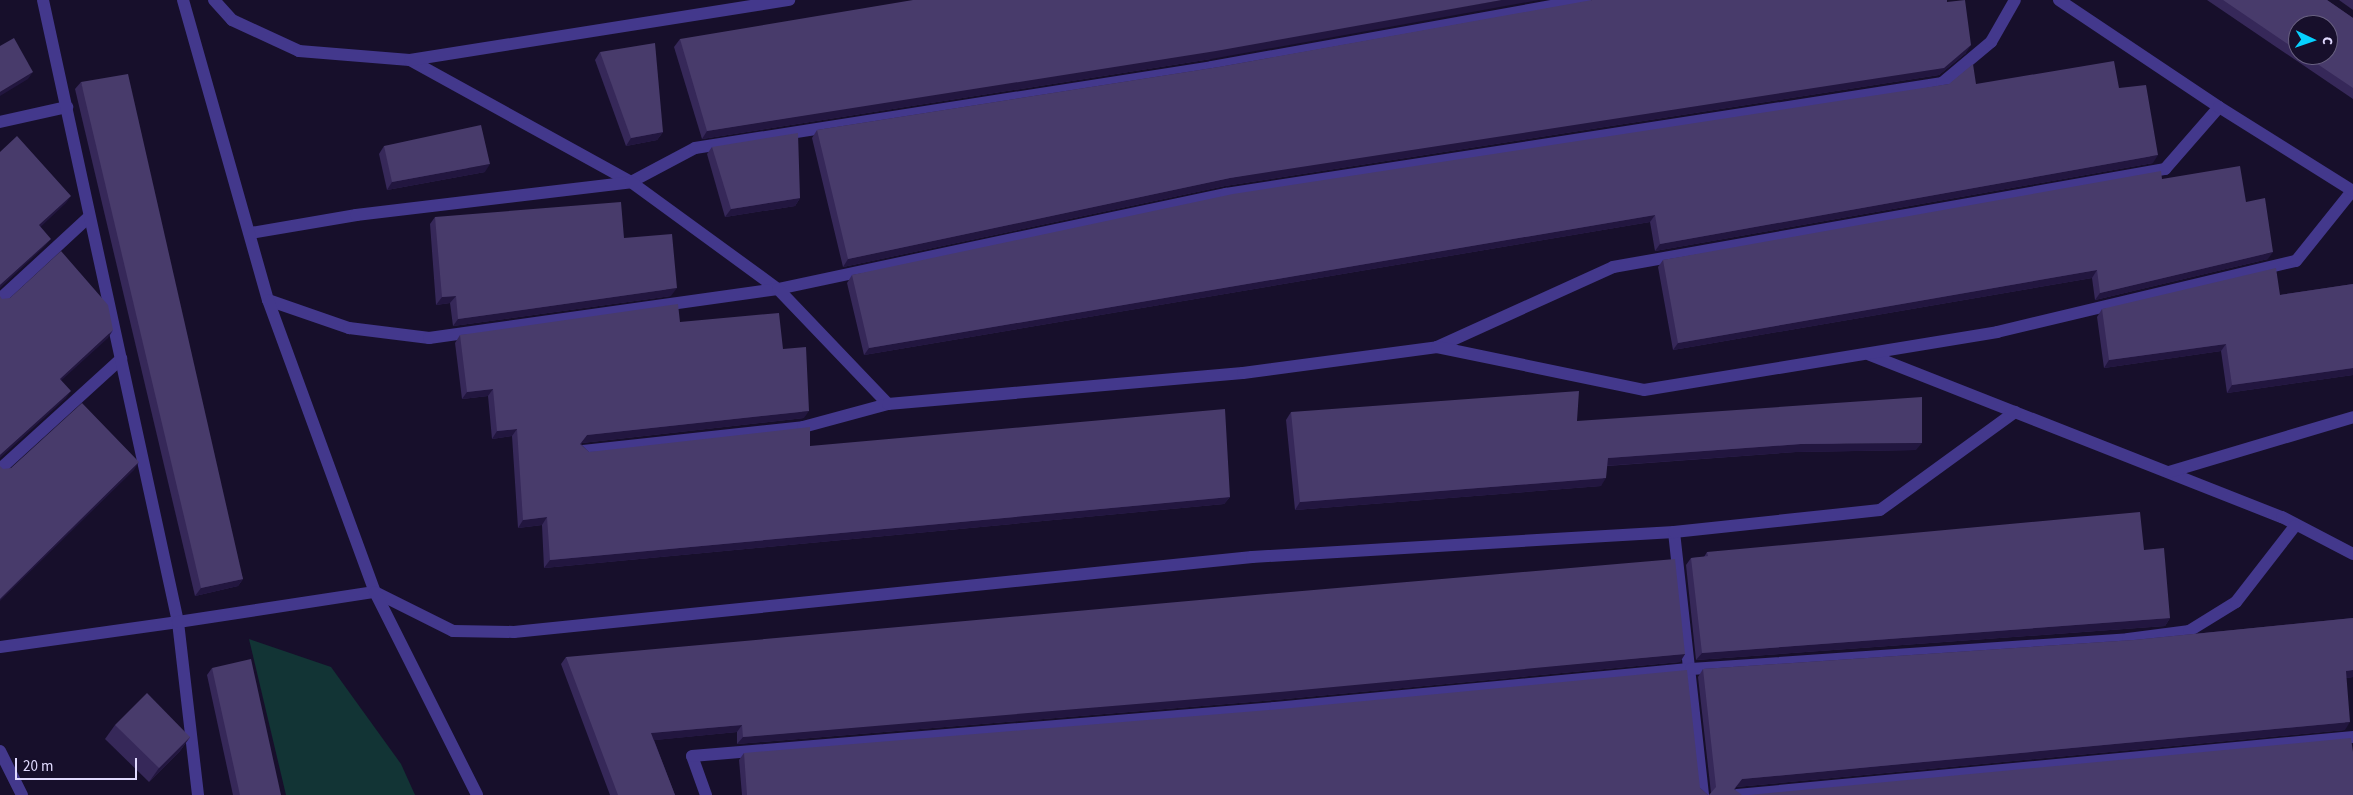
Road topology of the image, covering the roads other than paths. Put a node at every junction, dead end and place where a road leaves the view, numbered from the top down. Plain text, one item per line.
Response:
1 (43, 0) edge
2 (183, 0) edge
3 (214, 0) edge
4 (789, 0) edge
5 (1585, 0) edge
6 (2015, 0) edge
7 (2059, 0) edge
8 (410, 60) junction
9 (68, 107) junction
10 (2219, 107) junction
11 (0, 122) edge
12 (631, 182) junction
13 (2353, 191) edge
14 (89, 217) junction
15 (251, 232) junction
16 (778, 289) junction
17 (0, 299) edge
18 (268, 300) junction
19 (1437, 347) junction
20 (1869, 354) junction
21 (121, 358) junction
22 (888, 404) junction
23 (2015, 412) junction
24 (2353, 417) edge
25 (584, 451) edge
26 (0, 469) edge
27 (2169, 472) junction
28 (2295, 526) junction
29 (1674, 532) junction
30 (2353, 554) edge
31 (375, 592) junction
32 (178, 622) junction
33 (0, 648) edge
34 (1691, 669) junction
35 (2353, 737) edge
36 (0, 751) edge
37 (22, 795) edge
38 (198, 795) edge
39 (477, 795) edge
40 (706, 795) edge
41 (1703, 795) edge
42 (1737, 795) edge

1 - 9 street
2 - 15 street
3 - 8 street
4 - 8 street
5 - 12 street
6 - 16 street
7 - 10 street
8 - 12 street
9 - 11 street
9 - 14 street
10 - 13 street
10 - 19 street
12 - 15 street
12 - 16 street
13 - 20 street
14 - 17 street
14 - 21 street
15 - 18 street
16 - 18 street
16 - 22 street
18 - 31 street
19 - 20 street
19 - 22 street
20 - 23 street
21 - 26 street
21 - 32 street
22 - 25 street
23 - 27 street
23 - 29 street
24 - 27 street
27 - 28 street
28 - 30 street
28 - 34 street
29 - 31 street
29 - 34 street
31 - 32 street
31 - 39 street
32 - 33 street
32 - 38 street
34 - 40 street
34 - 41 street
35 - 42 street
36 - 37 street

